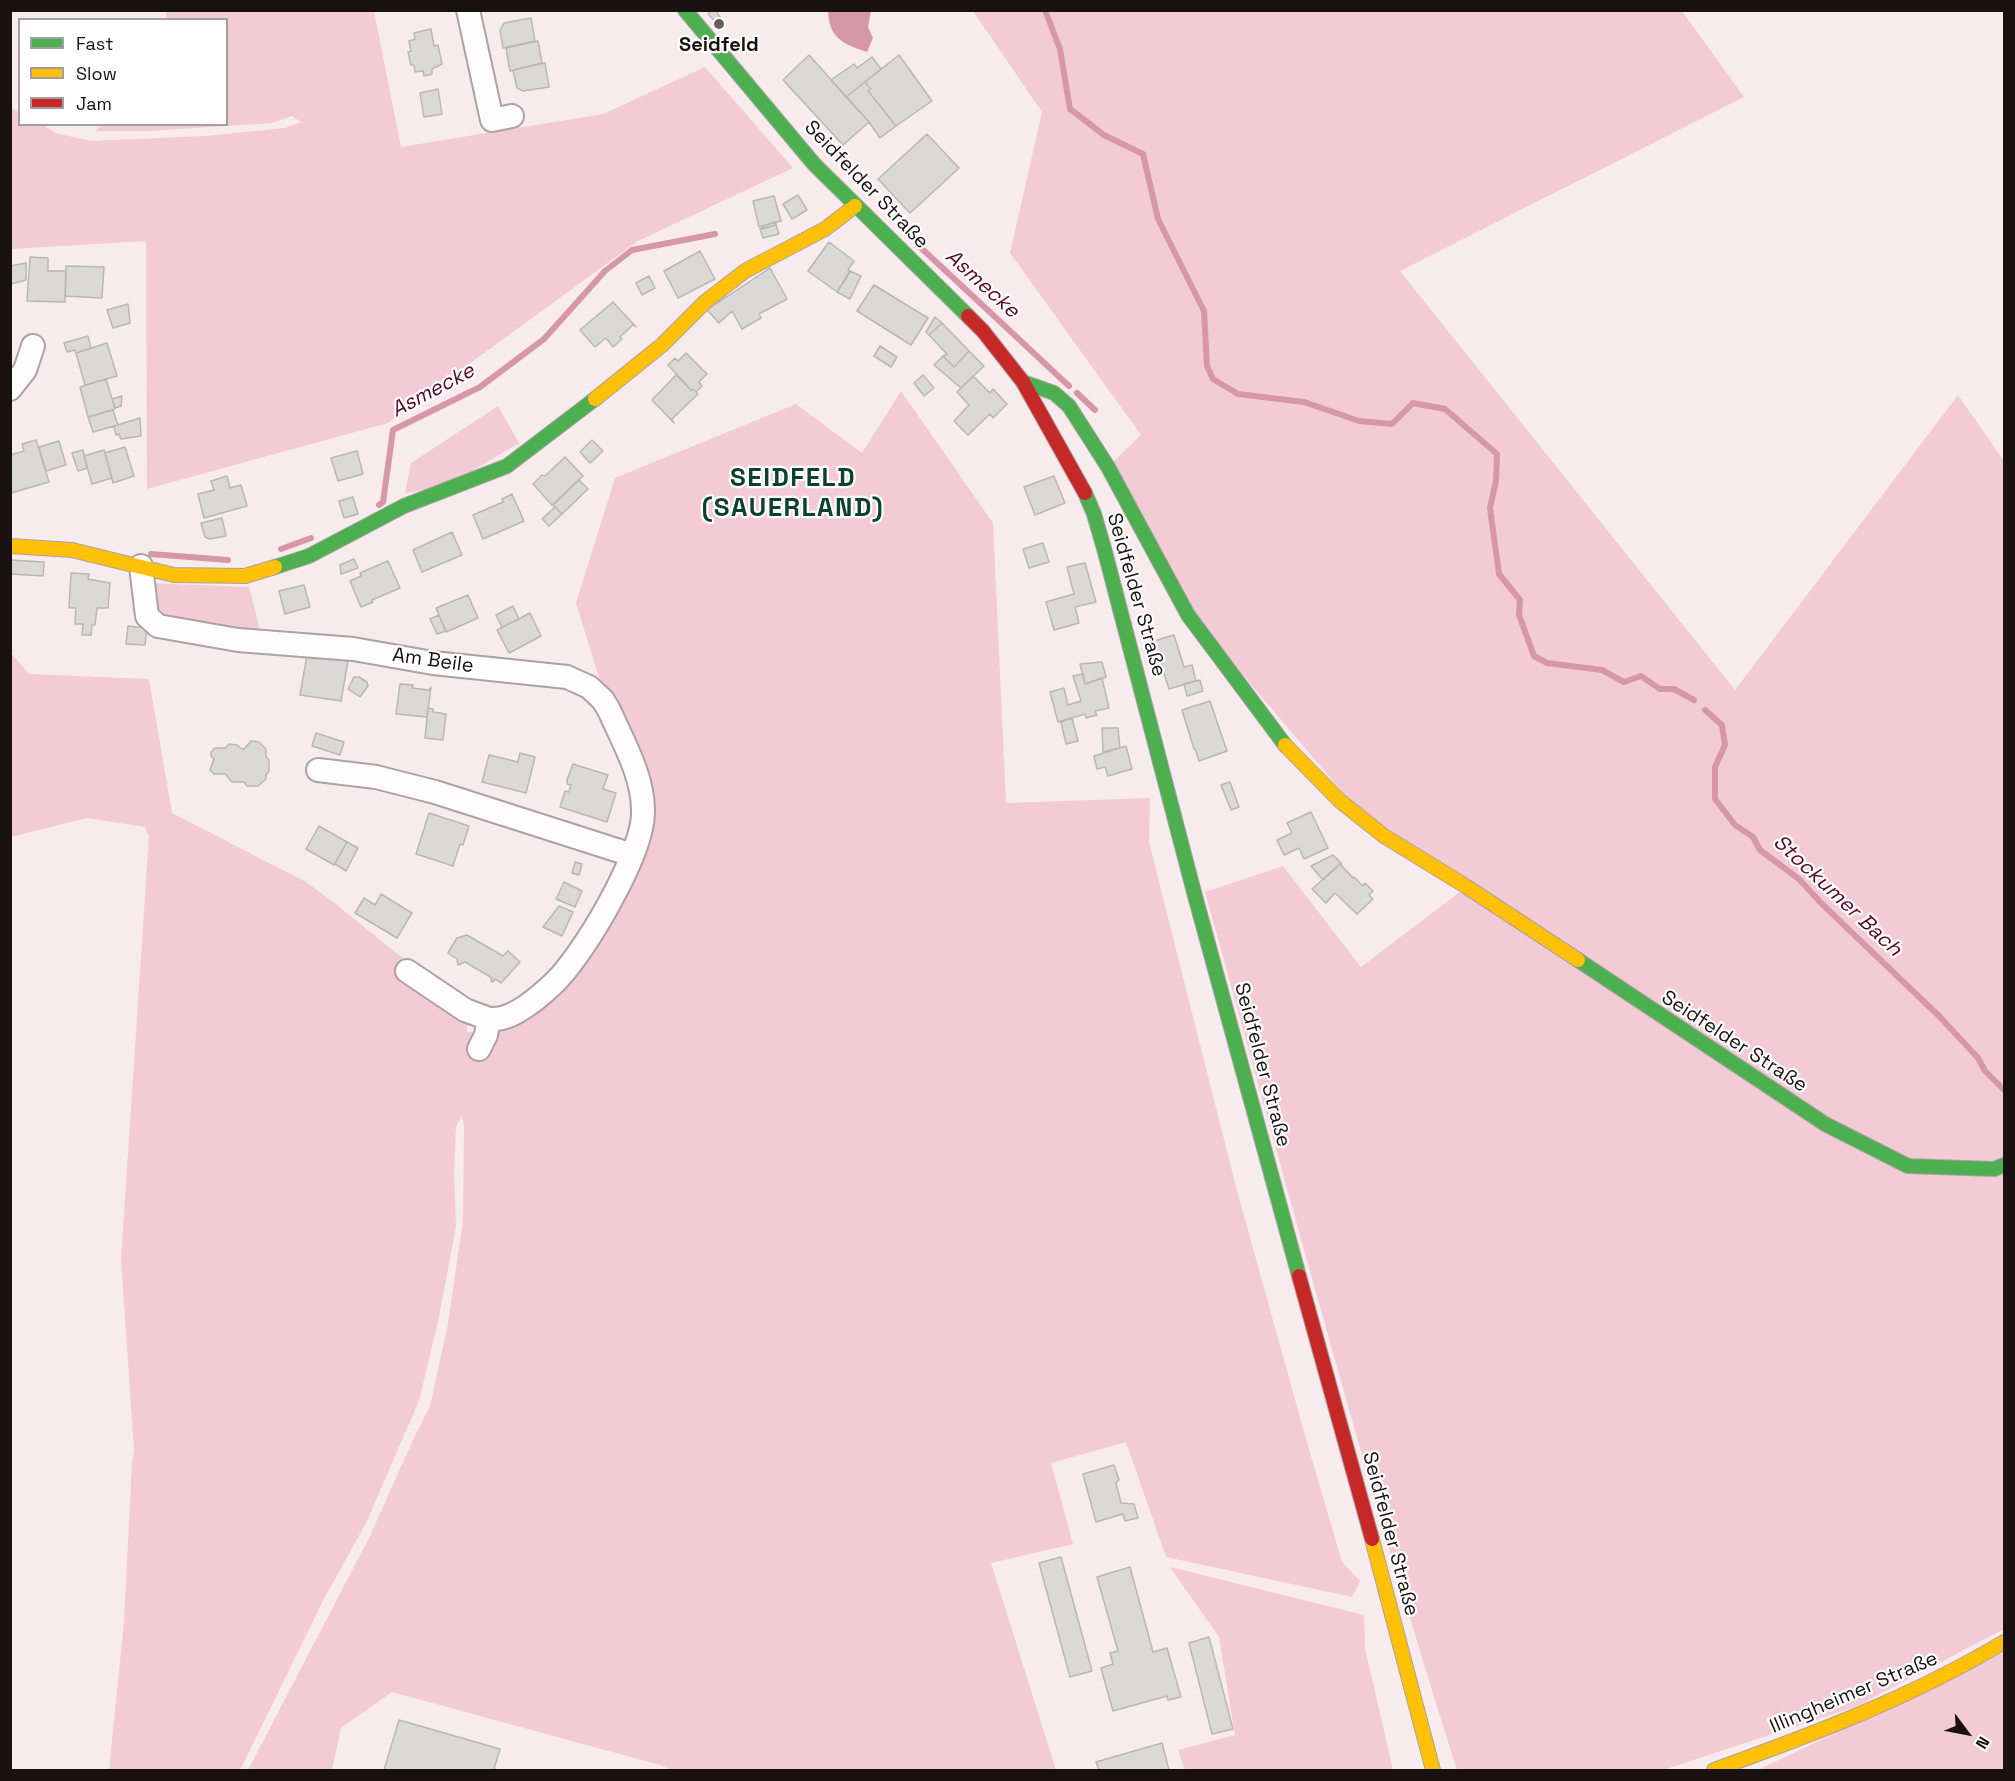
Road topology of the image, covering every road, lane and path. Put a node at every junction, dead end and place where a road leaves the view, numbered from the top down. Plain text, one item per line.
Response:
1 (468, 10) edge
2 (685, 10) edge
3 (512, 116) dead end
4 (855, 206) junction
5 (33, 346) dead end
6 (1023, 382) junction
7 (10, 389) edge
8 (10, 546) edge
9 (141, 566) junction
10 (318, 770) dead end
11 (632, 855) junction
12 (406, 971) dead end
13 (489, 1019) junction
14 (479, 1049) dead end
15 (2004, 1165) edge
16 (2004, 1641) edge
17 (1433, 1770) edge
18 (1714, 1770) edge

1 - 3 street
2 - 4 street, Seidfelder Straße
4 - 6 street, Seidfelder Straße
4 - 9 street
5 - 7 street
6 - 15 street, Seidfelder Straße
6 - 17 street, Seidfelder Straße
8 - 9 street
9 - 11 street, Am Beile
10 - 11 street
11 - 13 street, Am Beile
12 - 13 street
13 - 14 street
16 - 18 street, Illingheimer Straße

